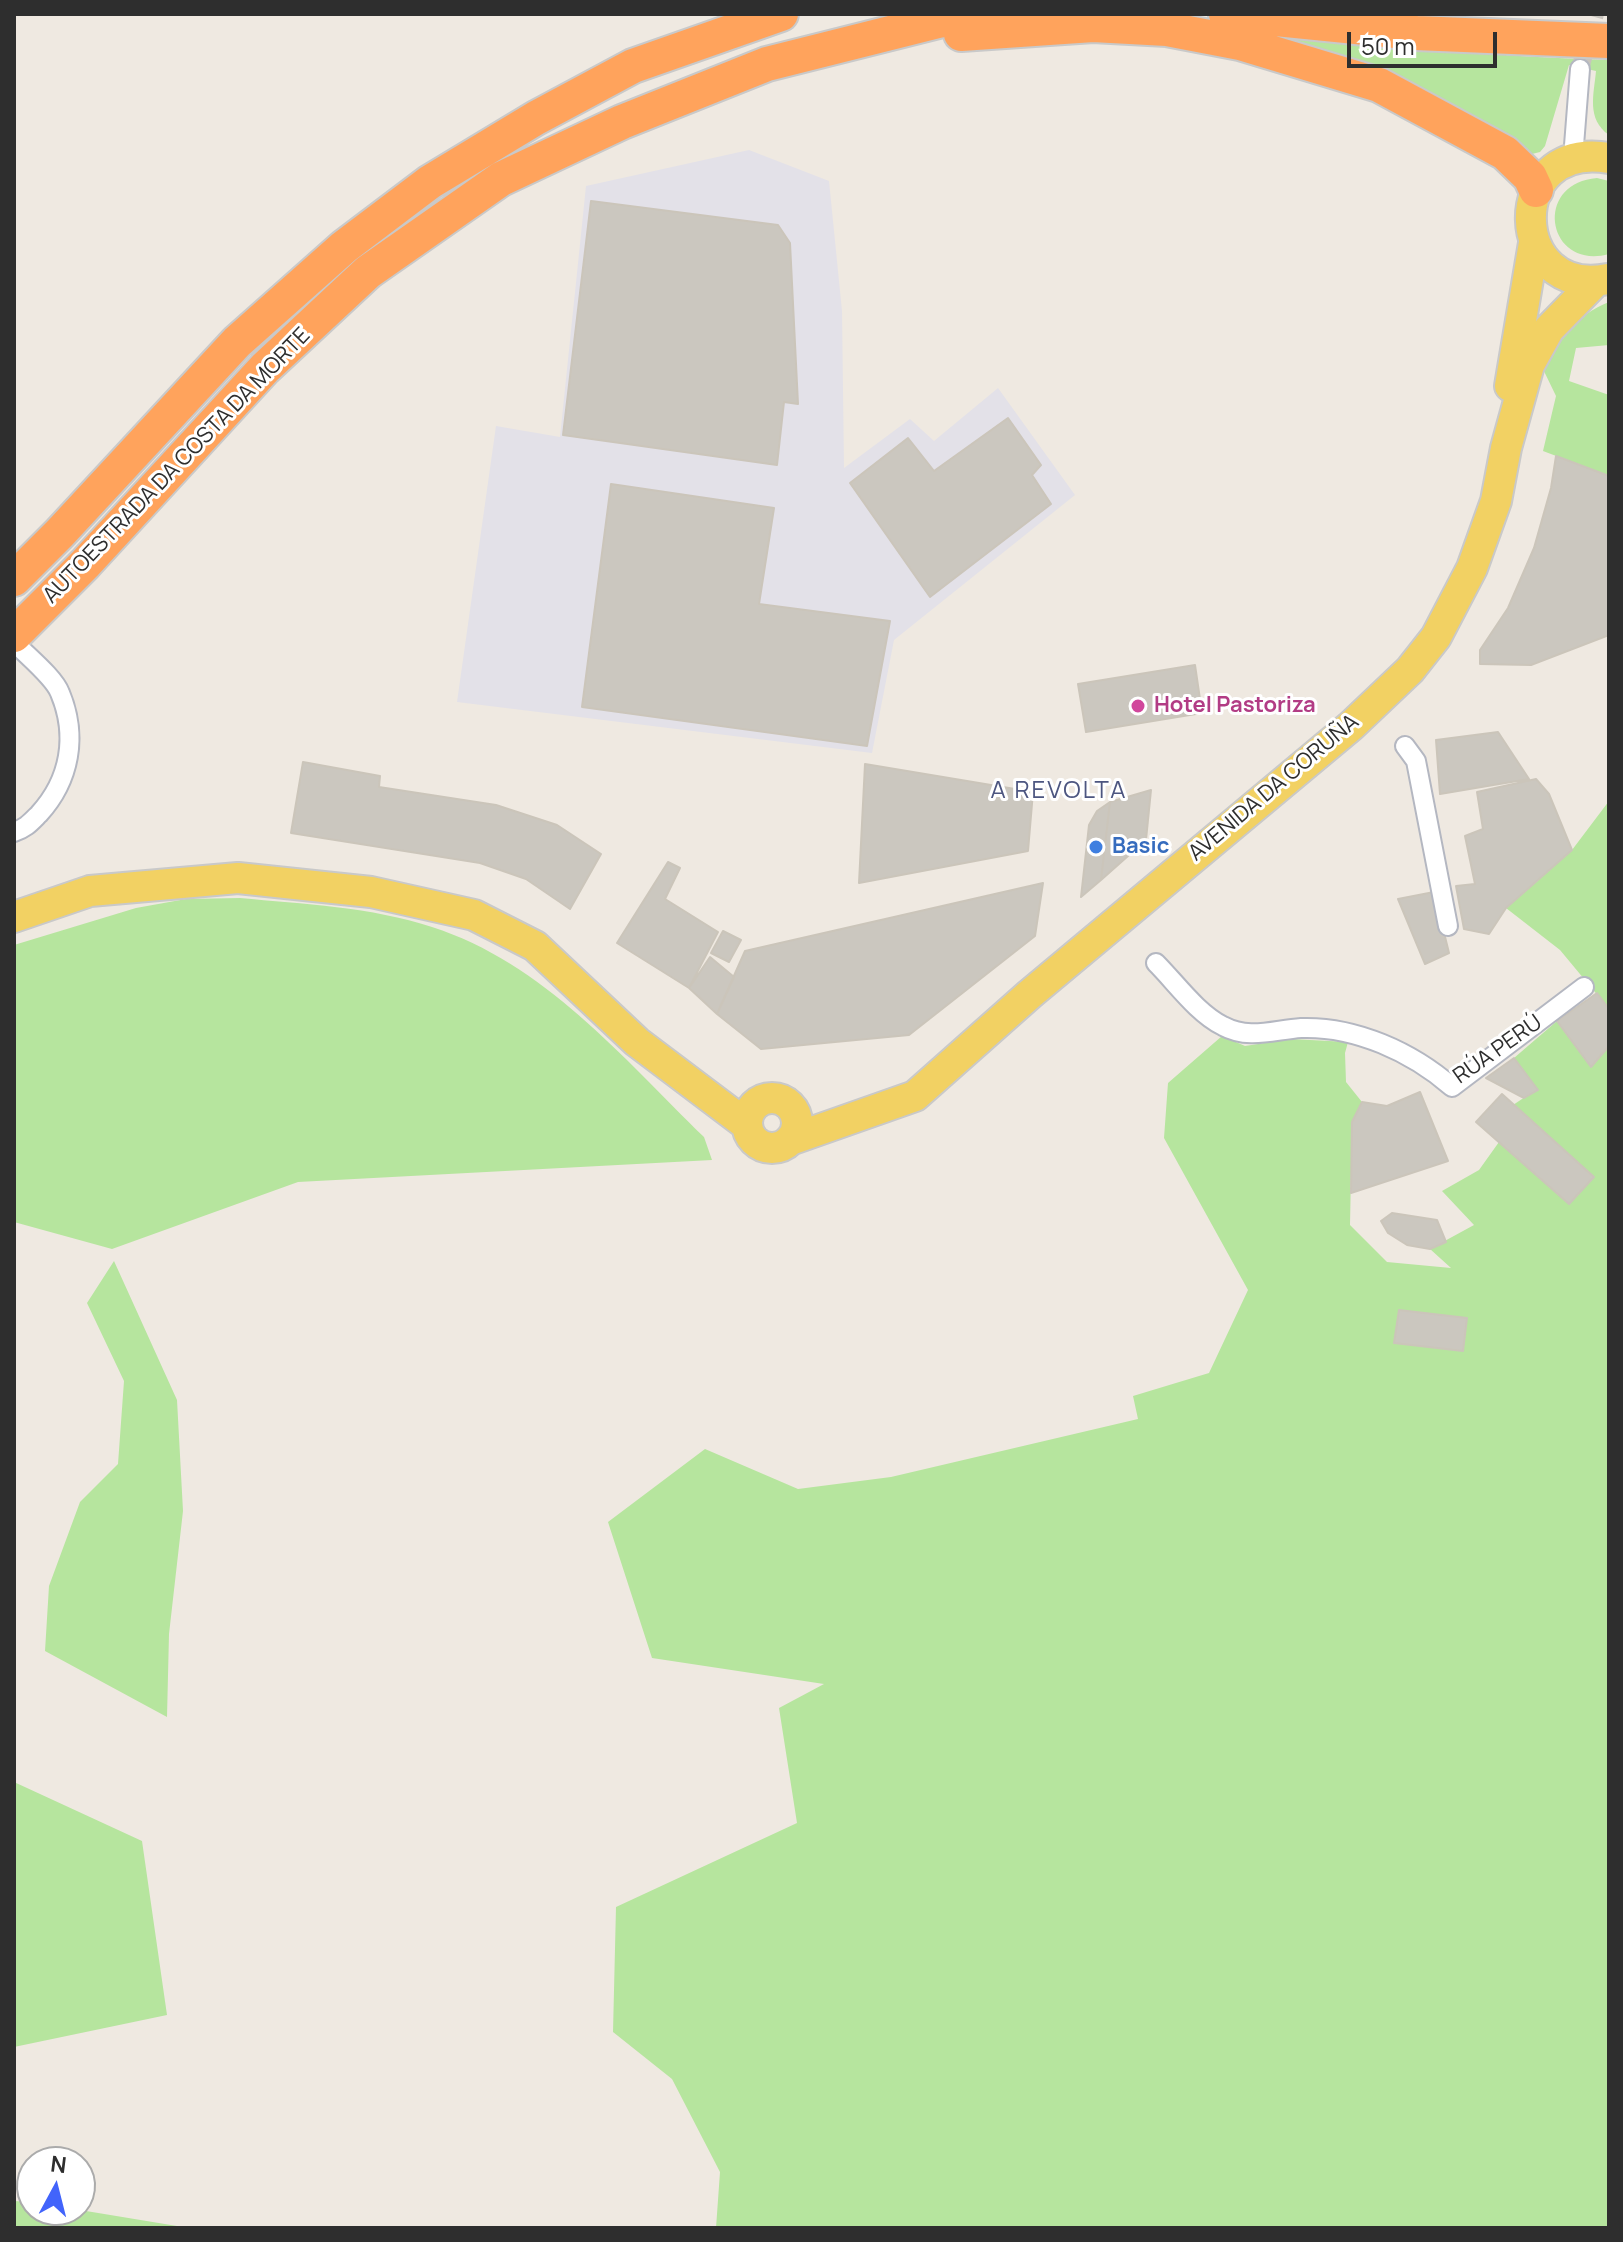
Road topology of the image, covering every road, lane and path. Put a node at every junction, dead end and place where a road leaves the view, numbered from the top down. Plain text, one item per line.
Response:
1 (781, 14) edge
2 (992, 14) edge
3 (1226, 14) edge
4 (872, 36) junction
5 (1609, 41) edge
6 (1580, 69) tunnel mouth
7 (1573, 158) junction
8 (1609, 158) edge
9 (1536, 190) junction
10 (1534, 243) junction
11 (1602, 280) edge
12 (1506, 448) junction
13 (14, 579) edge
14 (14, 635) edge
15 (14, 642) edge
16 (1405, 746) dead end
17 (14, 832) edge
18 (16, 917) edge
19 (1448, 926) dead end
20 (1156, 963) dead end
21 (1584, 987) dead end
22 (752, 1114) junction
23 (792, 1127) junction

1 - 13 highway, AUTOESTRADA DA COSTA DA MORTE
2 - 4 highway, AUTOESTRADA DA COSTA DA MORTE
3 - 5 highway
4 - 9 highway
4 - 14 highway, AUTOESTRADA DA COSTA DA MORTE
6 - 7 street
7 - 8 main road
7 - 9 main road
9 - 10 main road
10 - 11 main road
10 - 12 main road
11 - 12 main road
12 - 23 main road, AVENIDA DA CORUÑA
15 - 17 street
16 - 19 street
18 - 22 main road
20 - 21 street, RÚA PERÚ
22 - 23 main road
22 - 23 main road

